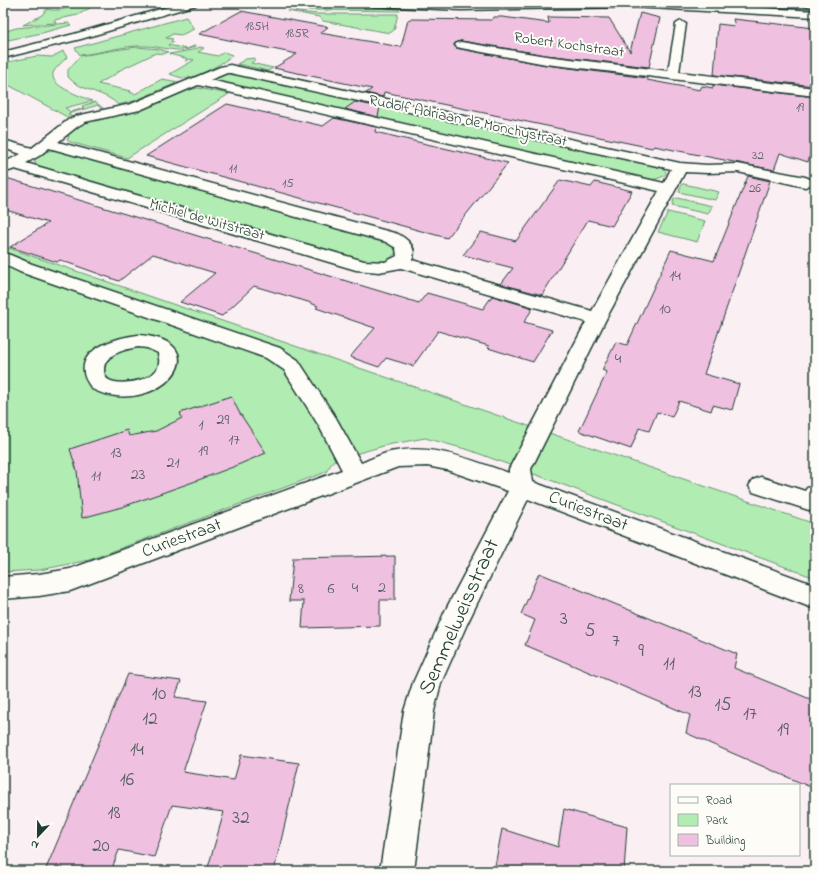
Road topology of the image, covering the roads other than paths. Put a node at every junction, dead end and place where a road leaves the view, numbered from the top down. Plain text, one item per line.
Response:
1 (192, 3) edge
2 (373, 3) edge
3 (610, 3) edge
4 (727, 3) edge
5 (804, 3) edge
6 (815, 4) edge
7 (815, 10) edge
8 (815, 14) edge
9 (682, 24) dead end
10 (461, 44) dead end
11 (3, 55) edge
12 (673, 75) junction
13 (197, 81) junction
14 (815, 92) edge
15 (47, 143) junction
16 (3, 144) edge
17 (34, 153) junction
18 (9, 166) edge
19 (680, 167) junction
20 (805, 182) dead end
21 (669, 189) junction
22 (3, 257) edge
23 (400, 262) junction
24 (597, 320) junction
25 (182, 321) junction
26 (157, 344) dead end
27 (356, 474) junction
28 (761, 486) dead end
29 (522, 487) junction
30 (815, 495) edge
31 (3, 588) edge
32 (815, 597) edge
33 (397, 871) edge

1 - 11 street
2 - 3 street
3 - 8 street
4 - 7 street
5 - 6 street
9 - 12 street
10 - 12 street, Robert Kochstraat
12 - 14 street, Robert Kochstraat
13 - 15 street
13 - 19 street, Rudolf Adriaan de Monchystraat
13 - 21 street, Rudolf Adriaan de Monchystraat
15 - 17 street
15 - 23 street, Michiel de Witstraat
16 - 17 street
17 - 18 street
18 - 23 street, Michiel de Witstraat
19 - 20 street, Rudolf Adriaan de Monchystraat
19 - 21 street
21 - 24 street
22 - 25 street
23 - 24 street
24 - 29 street
25 - 26 street
25 - 27 street
27 - 29 street, Curiestraat
27 - 31 street, Curiestraat
28 - 30 street
29 - 32 street, Curiestraat
29 - 33 street, Semmelweisstraat

